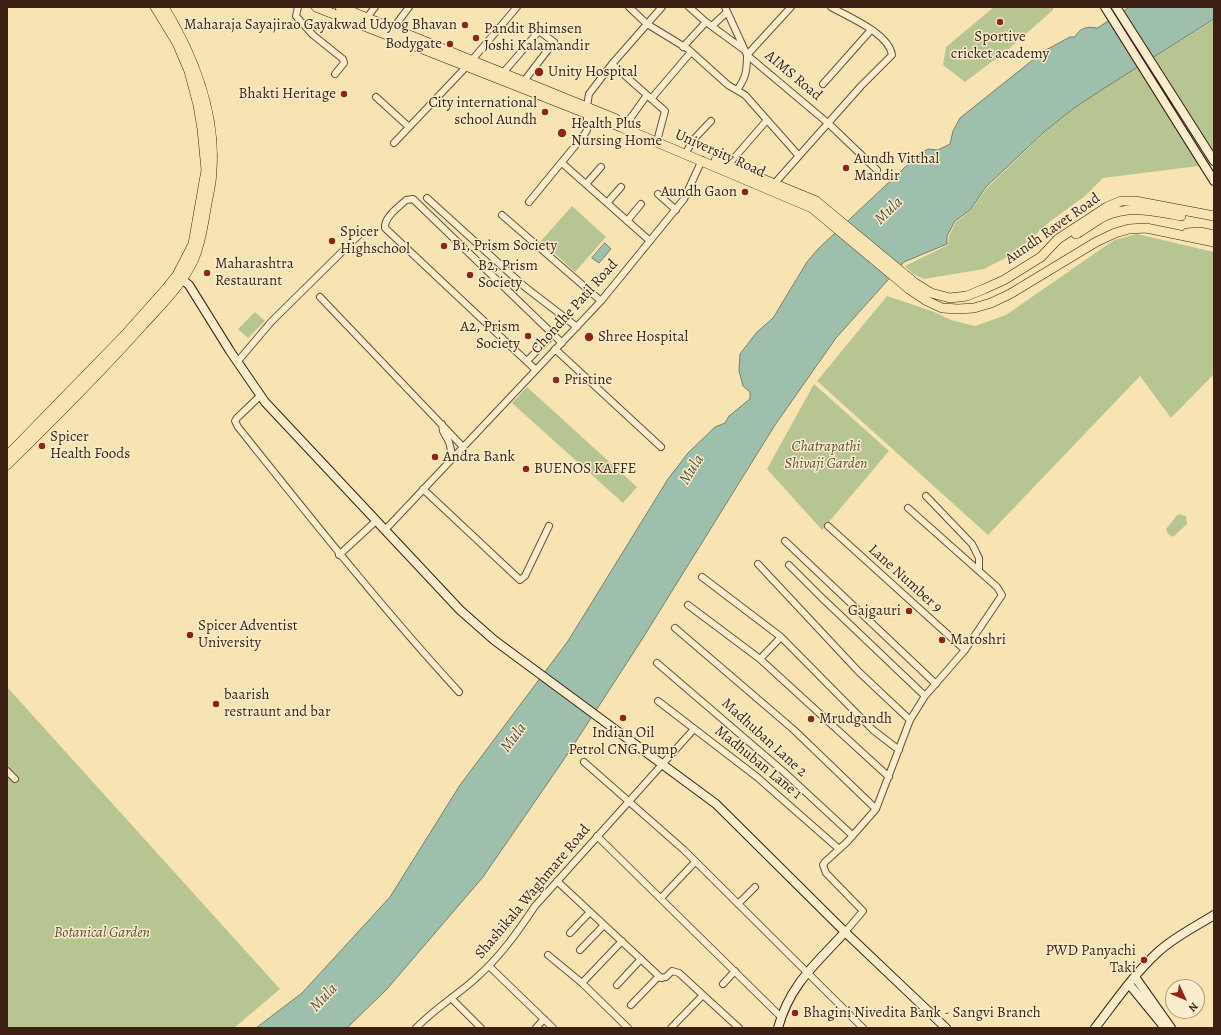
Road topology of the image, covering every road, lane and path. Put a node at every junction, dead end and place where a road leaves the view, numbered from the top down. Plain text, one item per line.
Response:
1 (155, 7) edge
2 (298, 7) edge
3 (316, 7) edge
4 (340, 7) edge
5 (375, 7) edge
6 (409, 7) edge
7 (517, 7) edge
8 (629, 7) edge
9 (662, 7) edge
10 (689, 7) edge
11 (791, 7) edge
12 (831, 7) edge
13 (1105, 7) edge
14 (1116, 7) edge
15 (164, 8) edge
16 (726, 9) edge
17 (365, 21) junction
18 (706, 22) junction
19 (647, 24) junction
20 (712, 26) junction
21 (871, 30) junction
22 (391, 32) junction
23 (683, 46) junction
24 (691, 52) junction
25 (746, 52) junction
26 (469, 64) junction
27 (612, 64) junction
28 (503, 72) junction
29 (335, 74) dead end
30 (524, 81) junction
31 (823, 84) dead end
32 (737, 90) junction
33 (376, 97) dead end
34 (649, 97) junction
35 (586, 110) junction
36 (767, 120) junction
37 (711, 121) dead end
38 (627, 123) junction
39 (829, 124) junction
40 (409, 127) junction
41 (658, 139) junction
42 (394, 143) dead end
43 (688, 149) junction
44 (799, 156) junction
45 (702, 160) junction
46 (1214, 160) edge
47 (562, 163) junction
48 (728, 165) junction
49 (601, 167) dead end
50 (209, 170) junction
51 (877, 170) dead end
52 (1214, 181) edge
53 (586, 184) junction
54 (621, 186) dead end
55 (771, 187) junction
56 (658, 194) dead end
57 (427, 198) dead end
58 (529, 202) dead end
59 (607, 203) junction
60 (641, 204) dead end
61 (676, 210) junction
62 (502, 215) dead end
63 (1214, 216) edge
64 (627, 221) junction
65 (1214, 222) edge
66 (1180, 234) junction
67 (1214, 235) edge
68 (358, 236) dead end
69 (650, 241) junction
70 (1214, 242) edge
71 (1041, 256) junction
72 (180, 276) junction
73 (912, 286) junction
74 (320, 297) dead end
75 (601, 301) junction
76 (577, 327) junction
77 (553, 334) junction
78 (562, 343) junction
79 (555, 349) junction
80 (527, 361) junction
81 (238, 362) junction
82 (536, 370) junction
83 (260, 396) junction
84 (442, 424) junction
85 (463, 447) junction
86 (661, 447) dead end
87 (7, 456) edge
88 (453, 458) junction
89 (7, 465) edge
90 (423, 489) junction
91 (926, 496) dead end
92 (908, 508) dead end
93 (376, 520) junction
94 (549, 526) dead end
95 (828, 526) dead end
96 (385, 530) junction
97 (785, 541) dead end
98 (339, 555) junction
99 (758, 564) dead end
100 (789, 565) dead end
101 (979, 571) junction
102 (702, 577) dead end
103 (688, 605) dead end
104 (675, 628) dead end
105 (781, 637) junction
106 (965, 650) junction
107 (760, 659) junction
108 (657, 662) dead end
109 (936, 684) junction
110 (459, 692) dead end
111 (925, 696) junction
112 (658, 701) dead end
113 (910, 720) junction
114 (694, 728) junction
115 (899, 750) junction
116 (584, 762) dead end
117 (662, 765) junction
118 (7, 771) edge
119 (889, 777) junction
120 (14, 779) dead end
121 (628, 801) junction
122 (876, 809) junction
123 (852, 835) junction
124 (597, 836) junction
125 (839, 849) junction
126 (696, 862) junction
127 (557, 881) junction
128 (755, 887) dead end
129 (661, 898) junction
130 (738, 904) junction
131 (590, 912) junction
132 (1214, 915) edge
133 (604, 925) junction
134 (845, 932) junction
135 (570, 933) dead end
136 (622, 942) junction
137 (580, 950) dead end
138 (548, 954) dead end
139 (641, 959) junction
140 (490, 966) junction
141 (735, 972) junction
142 (808, 973) junction
143 (659, 976) junction
144 (1135, 977) junction
145 (582, 983) junction
146 (723, 984) dead end
147 (1129, 984) junction
148 (617, 985) dead end
149 (702, 995) junction
150 (451, 998) junction
151 (631, 1005) dead end
152 (781, 1017) junction
153 (544, 1019) junction
154 (732, 1022) junction
155 (416, 1028) edge
156 (481, 1028) edge
157 (536, 1028) edge
158 (553, 1028) edge
159 (628, 1028) edge
160 (671, 1028) edge
161 (727, 1028) edge
162 (739, 1028) edge
163 (778, 1028) edge
164 (863, 1028) edge
165 (946, 1028) edge
166 (1095, 1028) edge
167 (1165, 1028) edge
168 (1171, 1028) edge

1 - 50 main road
2 - 29 street
3 - 17 main road, University Road
4 - 17 main road, University Road
5 - 17 street
6 - 22 street
7 - 26 street
8 - 19 street
9 - 19 street
10 - 18 street
11 - 25 street
12 - 21 street
13 - 52 street
14 - 46 street
15 - 50 main road
16 - 20 street
16 - 25 street, AIMS Road
17 - 22 main road, University Road
18 - 20 street
18 - 23 street
19 - 23 street
19 - 27 street
20 - 25 street
21 - 31 street
21 - 39 street
22 - 26 main road, University Road
23 - 24 street
24 - 32 street
24 - 34 street
25 - 32 street
25 - 39 street, AIMS Road
26 - 28 main road, University Road
26 - 35 main road, University Road
26 - 40 street
27 - 34 street
27 - 35 street
28 - 30 main road, University Road
28 - 30 street
30 - 35 main road, University Road
32 - 36 street
33 - 40 street
34 - 38 street
34 - 41 street
35 - 38 main road, University Road
35 - 41 main road, University Road
35 - 47 street
36 - 44 street
36 - 48 street
37 - 43 street
38 - 41 main road, University Road
39 - 44 street
39 - 51 street, AIMS Road
40 - 42 street
41 - 43 main road, University Road
41 - 45 main road, University Road
43 - 48 main road, University Road
44 - 55 street
45 - 55 main road, University Road
45 - 61 street, Chondhe Patil Road
47 - 53 street
47 - 58 street
48 - 55 main road, University Road
49 - 53 street
50 - 72 main road
53 - 59 street
54 - 59 street
55 - 73 main road, University Road
56 - 61 street
57 - 76 street
59 - 64 street
60 - 64 street
61 - 69 street, Chondhe Patil Road
62 - 75 street
63 - 71 main road, Aundh Ravet Road
64 - 69 street
65 - 71 main road
66 - 67 main road
66 - 70 main road, Aundh Ravet Road
66 - 73 main road, Aundh Ravet Road
68 - 81 street
69 - 75 street, Chondhe Patil Road
71 - 73 main road, Aundh Ravet Road
72 - 81 street
72 - 87 main road
72 - 89 main road
74 - 84 street
75 - 76 street, Chondhe Patil Road
76 - 78 street, Chondhe Patil Road
77 - 78 street
77 - 80 street
77 - 80 street
78 - 79 street, Chondhe Patil Road
79 - 82 street, Chondhe Patil Road
79 - 86 street
80 - 82 street
81 - 83 street
82 - 85 street, Chondhe Patil Road
83 - 93 street
83 - 98 street
84 - 85 street
84 - 88 street
85 - 88 street, Chondhe Patil Road
88 - 90 street, Chondhe Patil Road
90 - 94 street
90 - 96 street, Chondhe Patil Road
91 - 101 street
92 - 101 street
93 - 96 street
93 - 98 street
95 - 106 street, Lane Number 9
96 - 117 street
97 - 109 street
98 - 110 street
99 - 113 street
100 - 111 street
101 - 106 street
102 - 105 street
103 - 107 street
104 - 122 street
105 - 107 street
105 - 115 street
106 - 109 street
107 - 119 street
108 - 123 street, Madhuban Lane 2
109 - 111 street
111 - 113 street
112 - 114 street, Madhuban Lane 1
113 - 115 street
114 - 117 street, Shashikala Waghmare Road
114 - 125 street, Madhuban Lane 1
115 - 119 street
116 - 121 street
117 - 121 street, Shashikala Waghmare Road
117 - 134 street
118 - 120 street
119 - 122 street
121 - 124 street, Shashikala Waghmare Road
121 - 126 street
122 - 123 street
123 - 125 street
124 - 127 street, Shashikala Waghmare Road
124 - 129 street
125 - 134 street
126 - 129 street
126 - 130 street
127 - 131 street
127 - 140 street, Shashikala Waghmare Road
128 - 130 street
129 - 141 street
130 - 142 street
131 - 133 street
131 - 135 street
132 - 144 street
133 - 136 street
133 - 137 street
134 - 142 street
134 - 165 street
136 - 139 street
136 - 145 street
138 - 145 street
139 - 143 street
139 - 148 street
140 - 150 street, Shashikala Waghmare Road
140 - 153 street
141 - 146 street
141 - 152 street
142 - 152 street
142 - 164 street
143 - 149 street
143 - 151 street
144 - 147 street
144 - 168 street
145 - 159 street
147 - 166 street
147 - 167 street
149 - 154 street
149 - 160 street
150 - 155 street, Shashikala Waghmare Road
150 - 156 street
152 - 163 street
153 - 157 street
153 - 158 street
154 - 161 street
154 - 162 street

